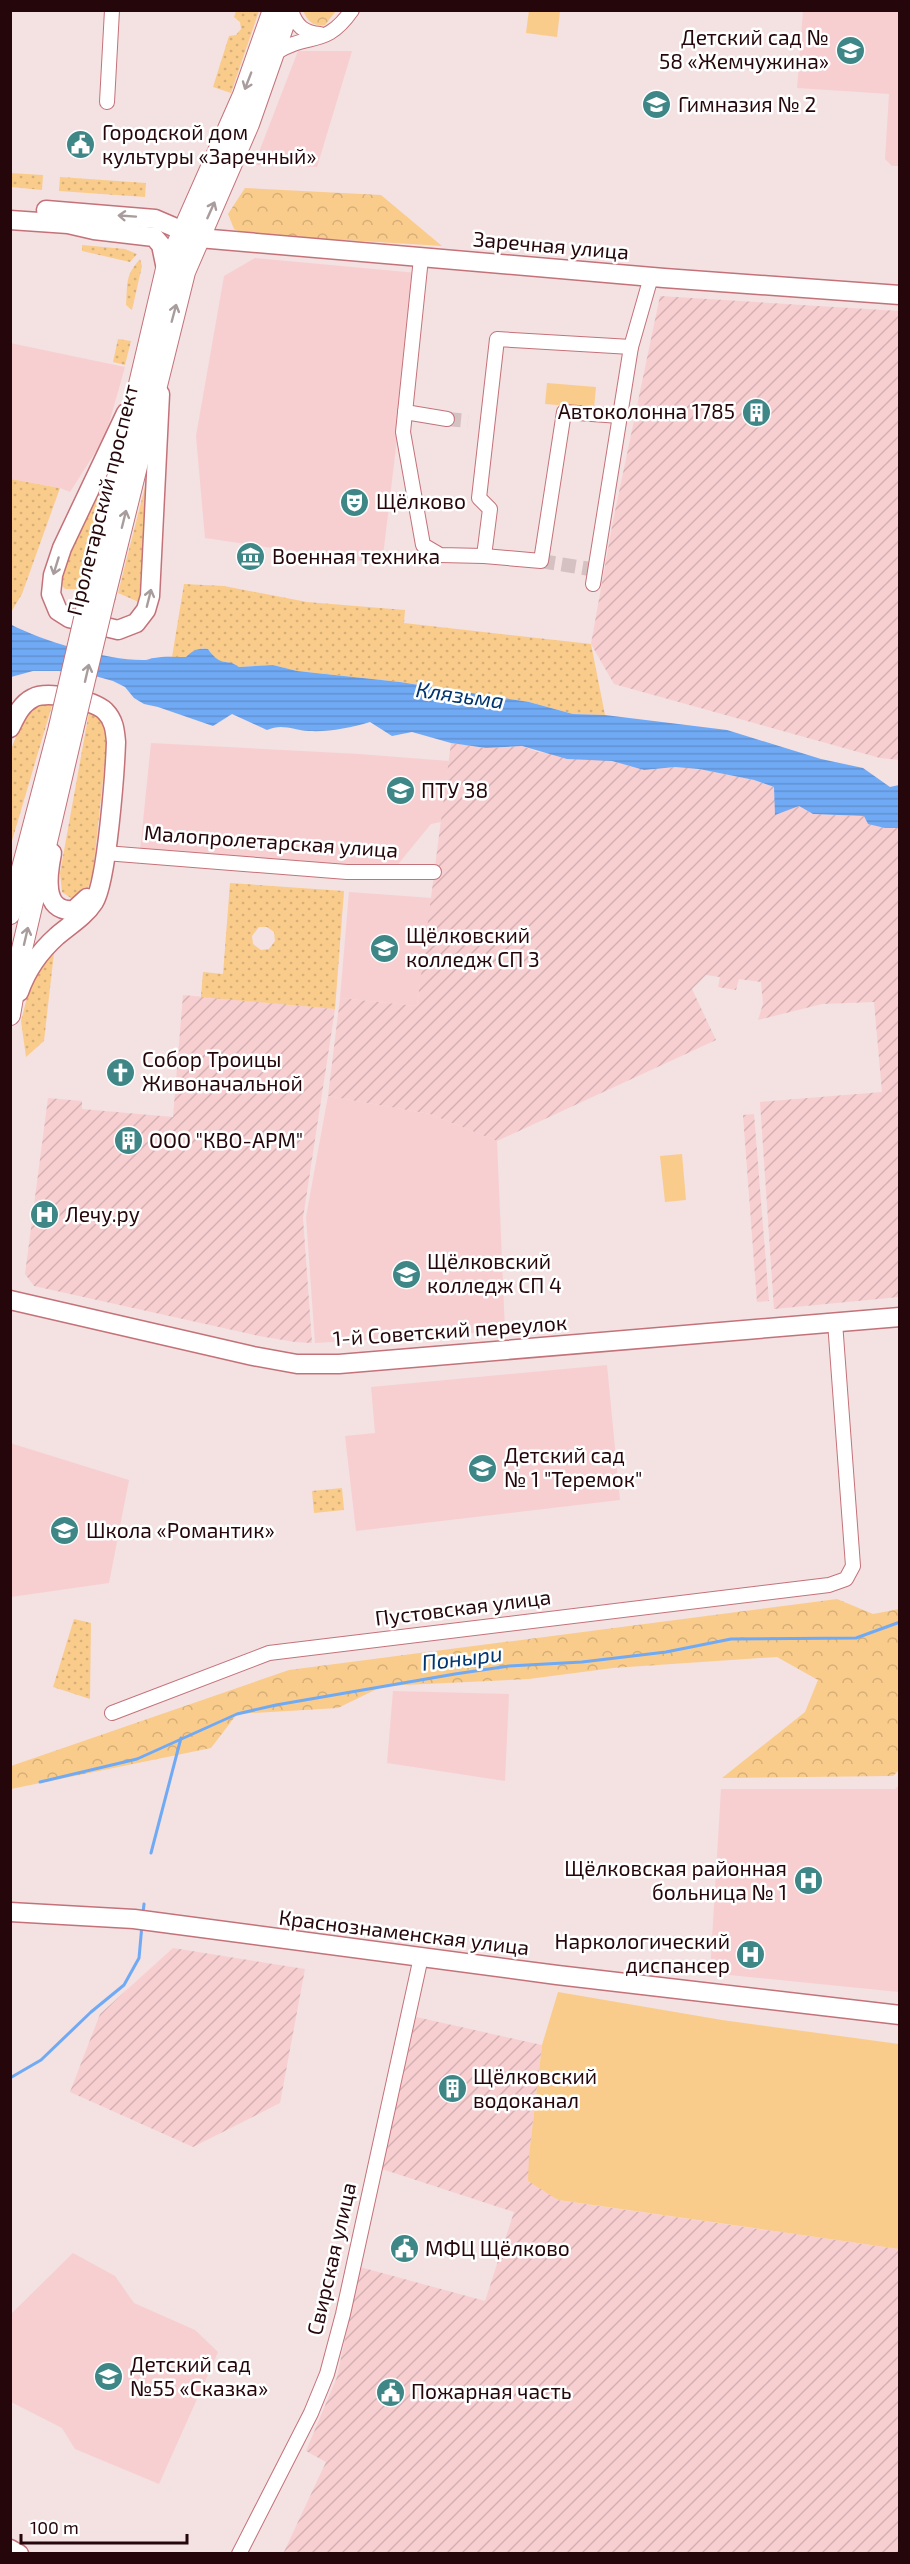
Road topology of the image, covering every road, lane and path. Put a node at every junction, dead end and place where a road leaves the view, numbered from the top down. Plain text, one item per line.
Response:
1 (112, 10) edge
2 (273, 10) edge
3 (290, 10) edge
4 (352, 10) edge
5 (337, 30) junction
6 (275, 53) junction
7 (107, 102) dead end
8 (10, 207) edge
9 (10, 220) edge
10 (191, 234) junction
11 (421, 258) junction
12 (166, 269) junction
13 (651, 277) junction
14 (900, 295) edge
15 (631, 347) junction
16 (152, 367) junction
17 (405, 412) junction
18 (620, 416) junction
19 (447, 419) tunnel mouth
20 (484, 556) junction
21 (593, 584) dead end
22 (10, 728) edge
23 (60, 755) junction
24 (104, 861) junction
25 (10, 870) edge
26 (434, 872) dead end
27 (10, 914) edge
28 (11, 1014) edge
29 (10, 1300) edge
30 (900, 1317) edge
31 (836, 1322) junction
32 (112, 1713) dead end
33 (10, 1912) edge
34 (421, 1957) junction
35 (900, 2015) edge
36 (10, 2549) edge
37 (19, 2553) edge
38 (239, 2553) edge

1 - 7 street
2 -> 10 main road, Пролетарский проспект
3 - 5 street
3 - 6 main road, Пролетарский проспект
4 - 5 street
5 - 6 street
10 -> 6 main road, Пролетарский проспект
10 -> 8 street, Заречная улица
9 - 12 street
10 - 11 street, Заречная улица
10 - 12 main road, Пролетарский проспект
16 -> 10 main road, Пролетарский проспект
11 - 13 street, Заречная улица
11 - 17 street
12 - 16 main road, Пролетарский проспект
13 - 14 street, Заречная улица
13 - 15 street
15 - 18 street
15 - 20 street
16 -> 16 street
16 - 23 main road, Пролетарский проспект, bridge
17 - 19 street
17 - 20 street
18 - 20 street
18 - 21 street
22 - 24 street
23 - 24 street
23 - 25 street
23 - 27 main road, Пролетарский проспект
28 -> 23 main road, Пролетарский проспект
24 - 26 street, Малопролетарская улица
24 - 28 street
29 - 31 street, 1-й Советский переулок
30 - 31 street, 1-й Советский переулок
31 - 32 street, Пустовская улица
33 - 34 street, Краснознаменская улица
34 - 35 street, Краснознаменская улица
34 - 38 street, Свирская улица
36 - 37 street

